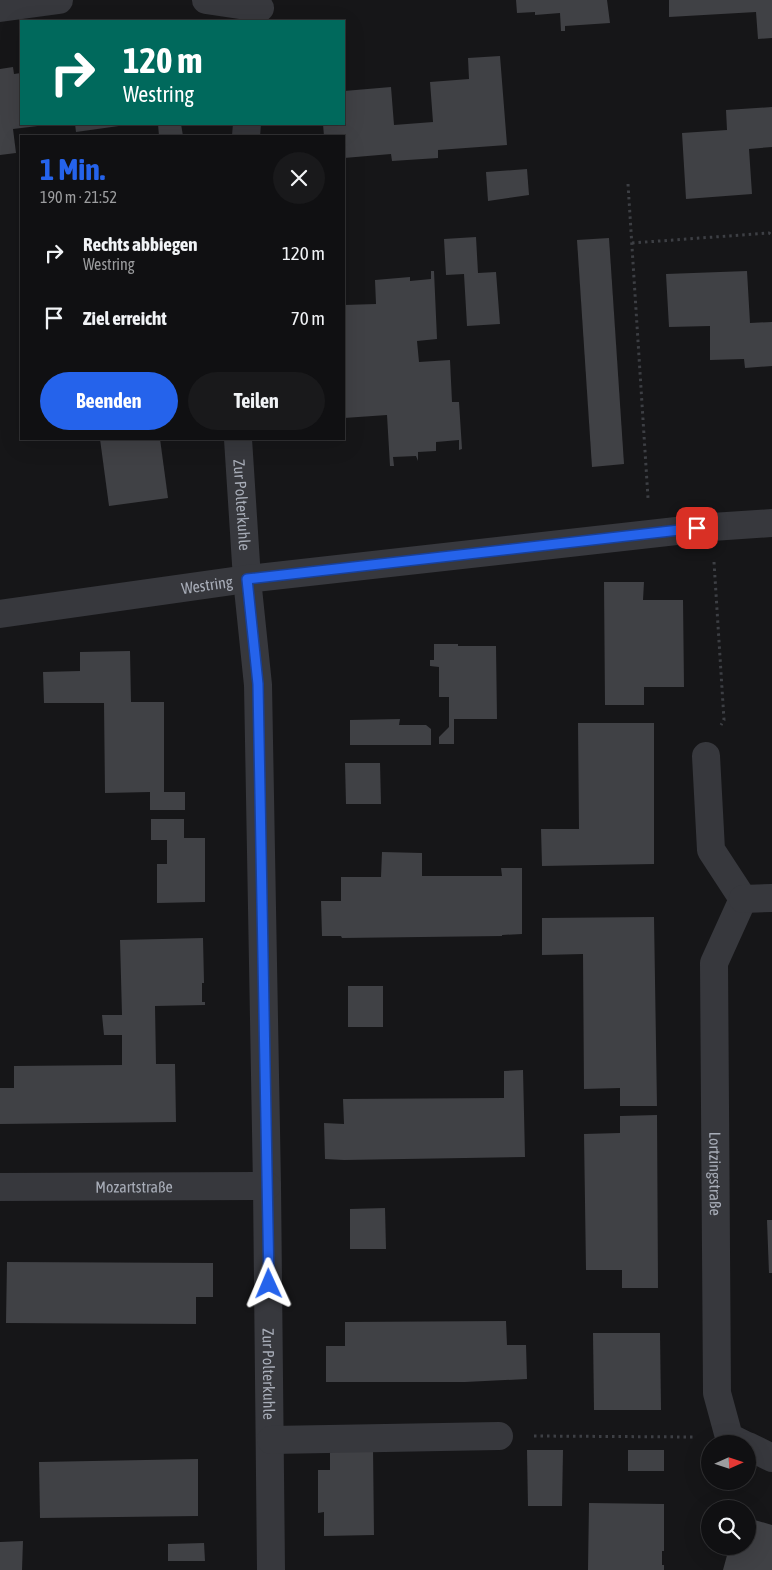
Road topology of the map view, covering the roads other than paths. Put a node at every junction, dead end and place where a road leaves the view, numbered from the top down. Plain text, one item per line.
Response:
1 (59, 0) edge
2 (206, 0) edge
3 (0, 8) edge
4 (260, 10) edge
5 (238, 440) edge
6 (772, 523) edge
7 (247, 579) junction
8 (0, 614) edge
9 (706, 756) road end
10 (772, 898) edge
11 (743, 899) junction
12 (267, 1186) junction
13 (0, 1187) edge
14 (737, 1435) edge
15 (499, 1436) road end
16 (271, 1440) junction
17 (756, 1450) edge
18 (772, 1458) edge
19 (271, 1570) edge

1 - 3 street
2 - 4 street
5 - 7 street, Zur Polterkuhle
6 - 7 street, Westring
7 - 8 street, Westring
7 - 12 street, Zur Polterkuhle
9 - 11 street
10 - 11 street
11 - 14 street, Lortzingstraße
12 - 13 street, Mozartstraße
12 - 16 street, Zur Polterkuhle
15 - 16 street, Zur Polterkuhle
16 - 19 street, Zur Polterkuhle
17 - 18 street

